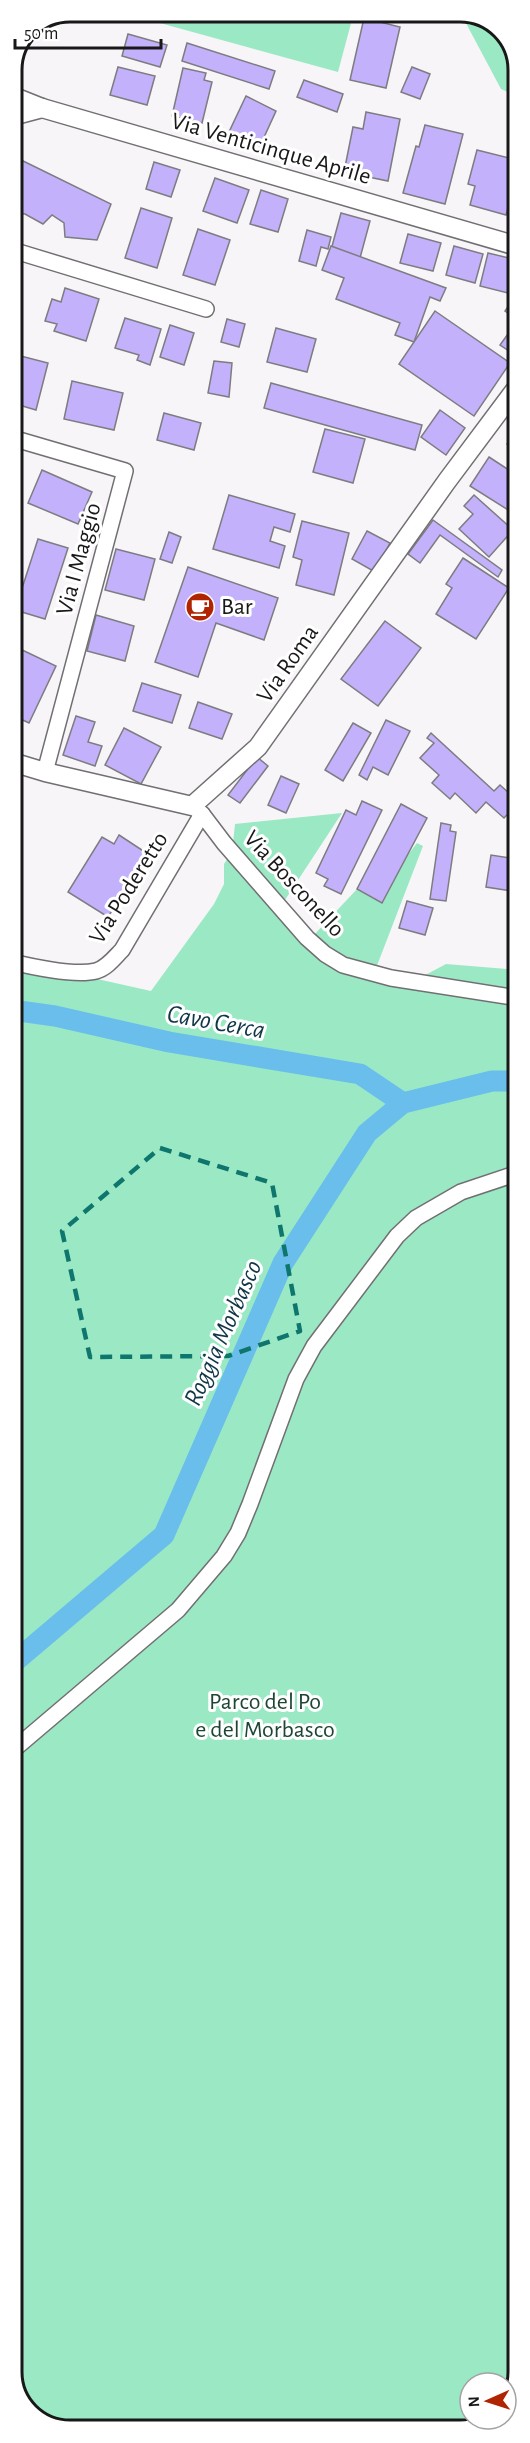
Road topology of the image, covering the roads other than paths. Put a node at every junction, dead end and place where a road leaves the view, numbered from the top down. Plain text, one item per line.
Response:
1 (22, 100) edge
2 (42, 108) junction
3 (22, 113) edge
4 (508, 243) edge
5 (22, 253) edge
6 (206, 309) dead end
7 (508, 399) edge
8 (22, 441) edge
9 (22, 765) edge
10 (45, 772) junction
11 (197, 810) junction
12 (22, 964) edge
13 (508, 996) edge
14 (508, 1177) edge
15 (22, 1743) edge

1 - 2 street, Via Venticinque Aprile
2 - 3 street
2 - 4 street, Via Venticinque Aprile
5 - 6 street
7 - 11 street, Via Roma
8 - 10 street, Via I Maggio
9 - 10 street
10 - 11 street
11 - 12 street, Via Poderetto
11 - 13 street, Via Bosconello
14 - 15 street

